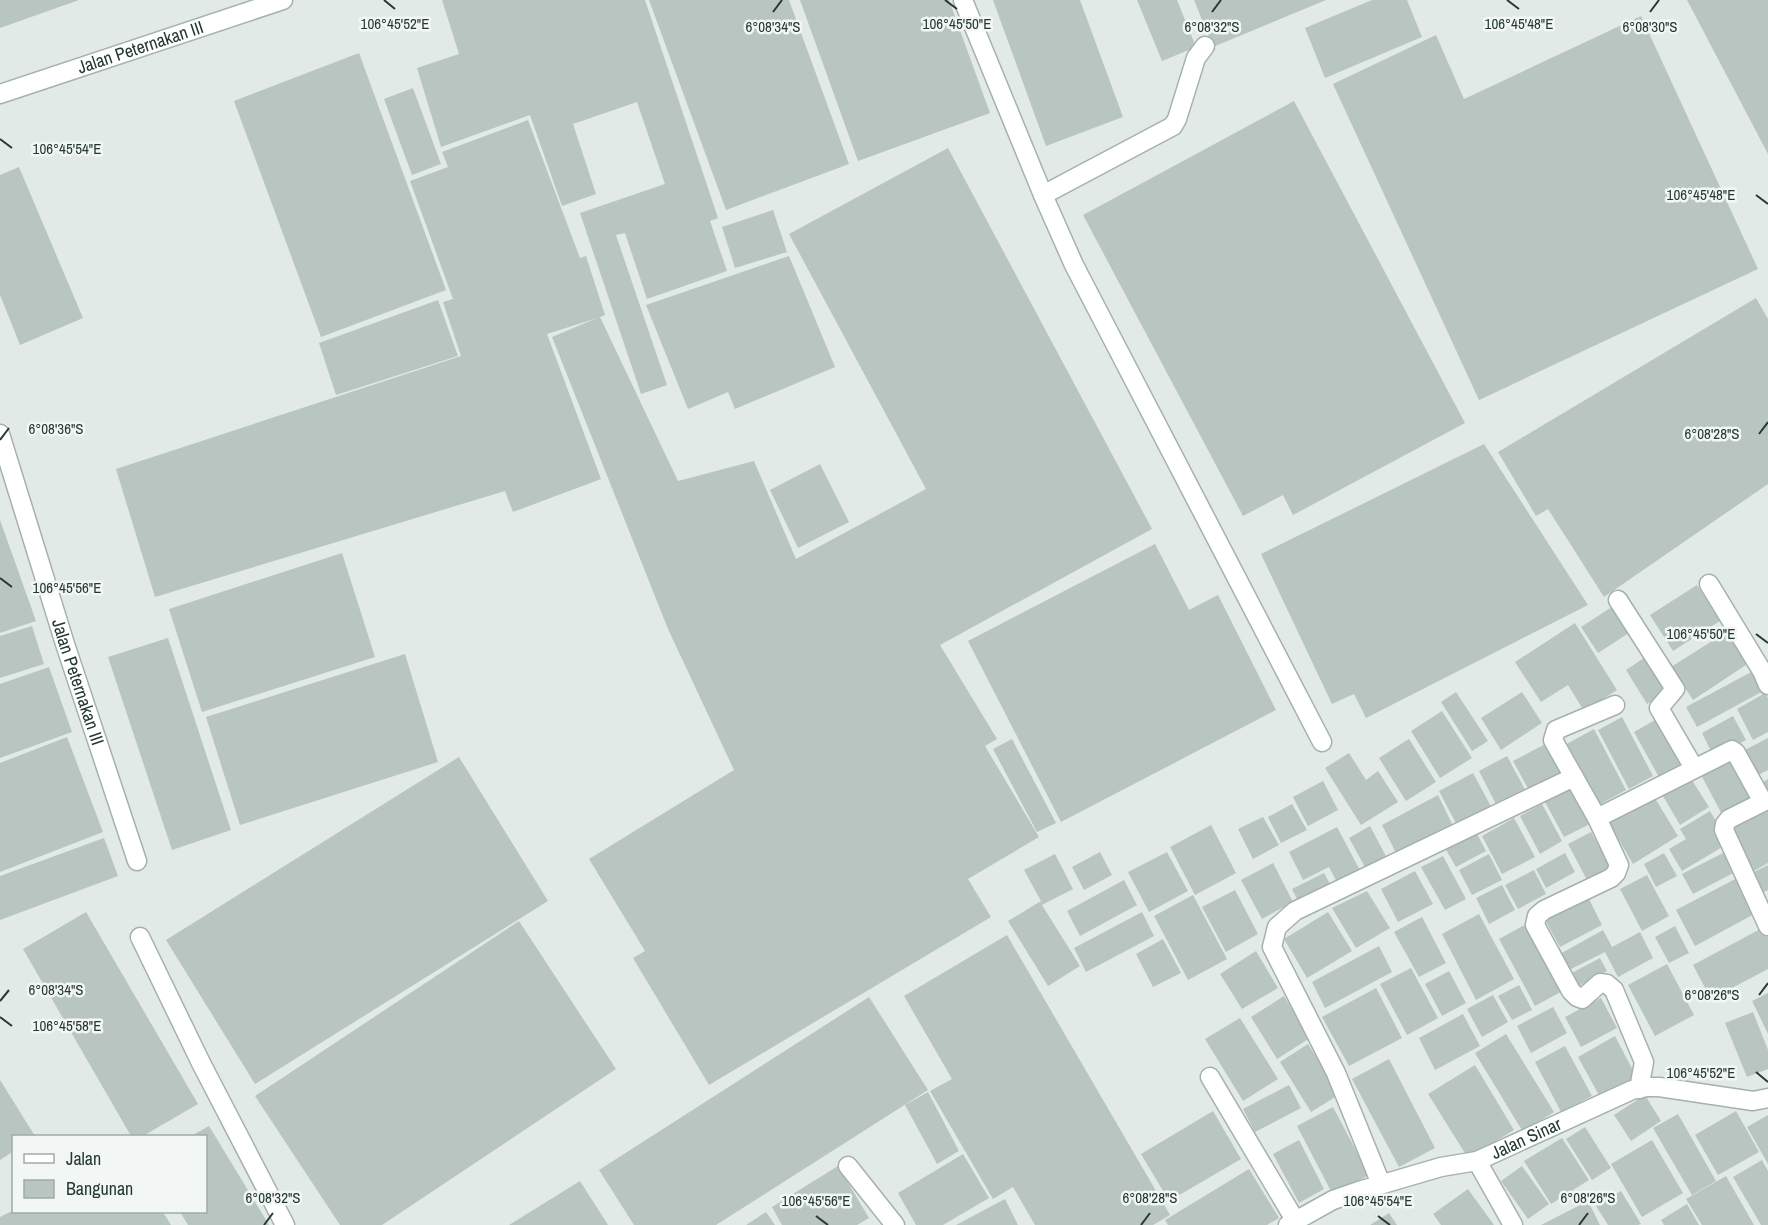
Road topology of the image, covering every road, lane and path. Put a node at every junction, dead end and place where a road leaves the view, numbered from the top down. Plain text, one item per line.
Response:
1 (283, 0) edge
2 (963, 0) edge
3 (1205, 46) dead end
4 (0, 94) edge
5 (1043, 195) junction
6 (0, 434) edge
7 (1709, 584) dead end
8 (1618, 600) dead end
9 (1768, 686) edge
10 (1614, 705) dead end
11 (1322, 742) dead end
12 (1694, 768) junction
13 (1575, 777) junction
14 (1597, 818) junction
15 (137, 861) dead end
16 (1768, 926) edge
17 (140, 937) dead end
18 (1210, 1077) dead end
19 (1639, 1089) junction
20 (1768, 1098) edge
21 (1477, 1161) junction
22 (848, 1166) dead end
23 (1381, 1184) junction
24 (1292, 1222) edge
25 (285, 1225) edge
26 (895, 1225) edge
27 (1513, 1225) edge

1 - 4 street, Jalan Peternakan III
2 - 5 street
3 - 5 street
5 - 11 street
6 - 15 street, Jalan Peternakan III
7 - 9 street
8 - 12 street
10 - 13 street
12 - 14 street
12 - 16 street
13 - 14 street
13 - 23 street
14 - 19 street
17 - 25 street
18 - 24 street
19 - 20 street, Jalan Sinar
19 - 21 street, Jalan Sinar
21 - 23 street, Jalan Sinar
21 - 27 street
22 - 26 street
23 - 24 street, Jalan Sinar

